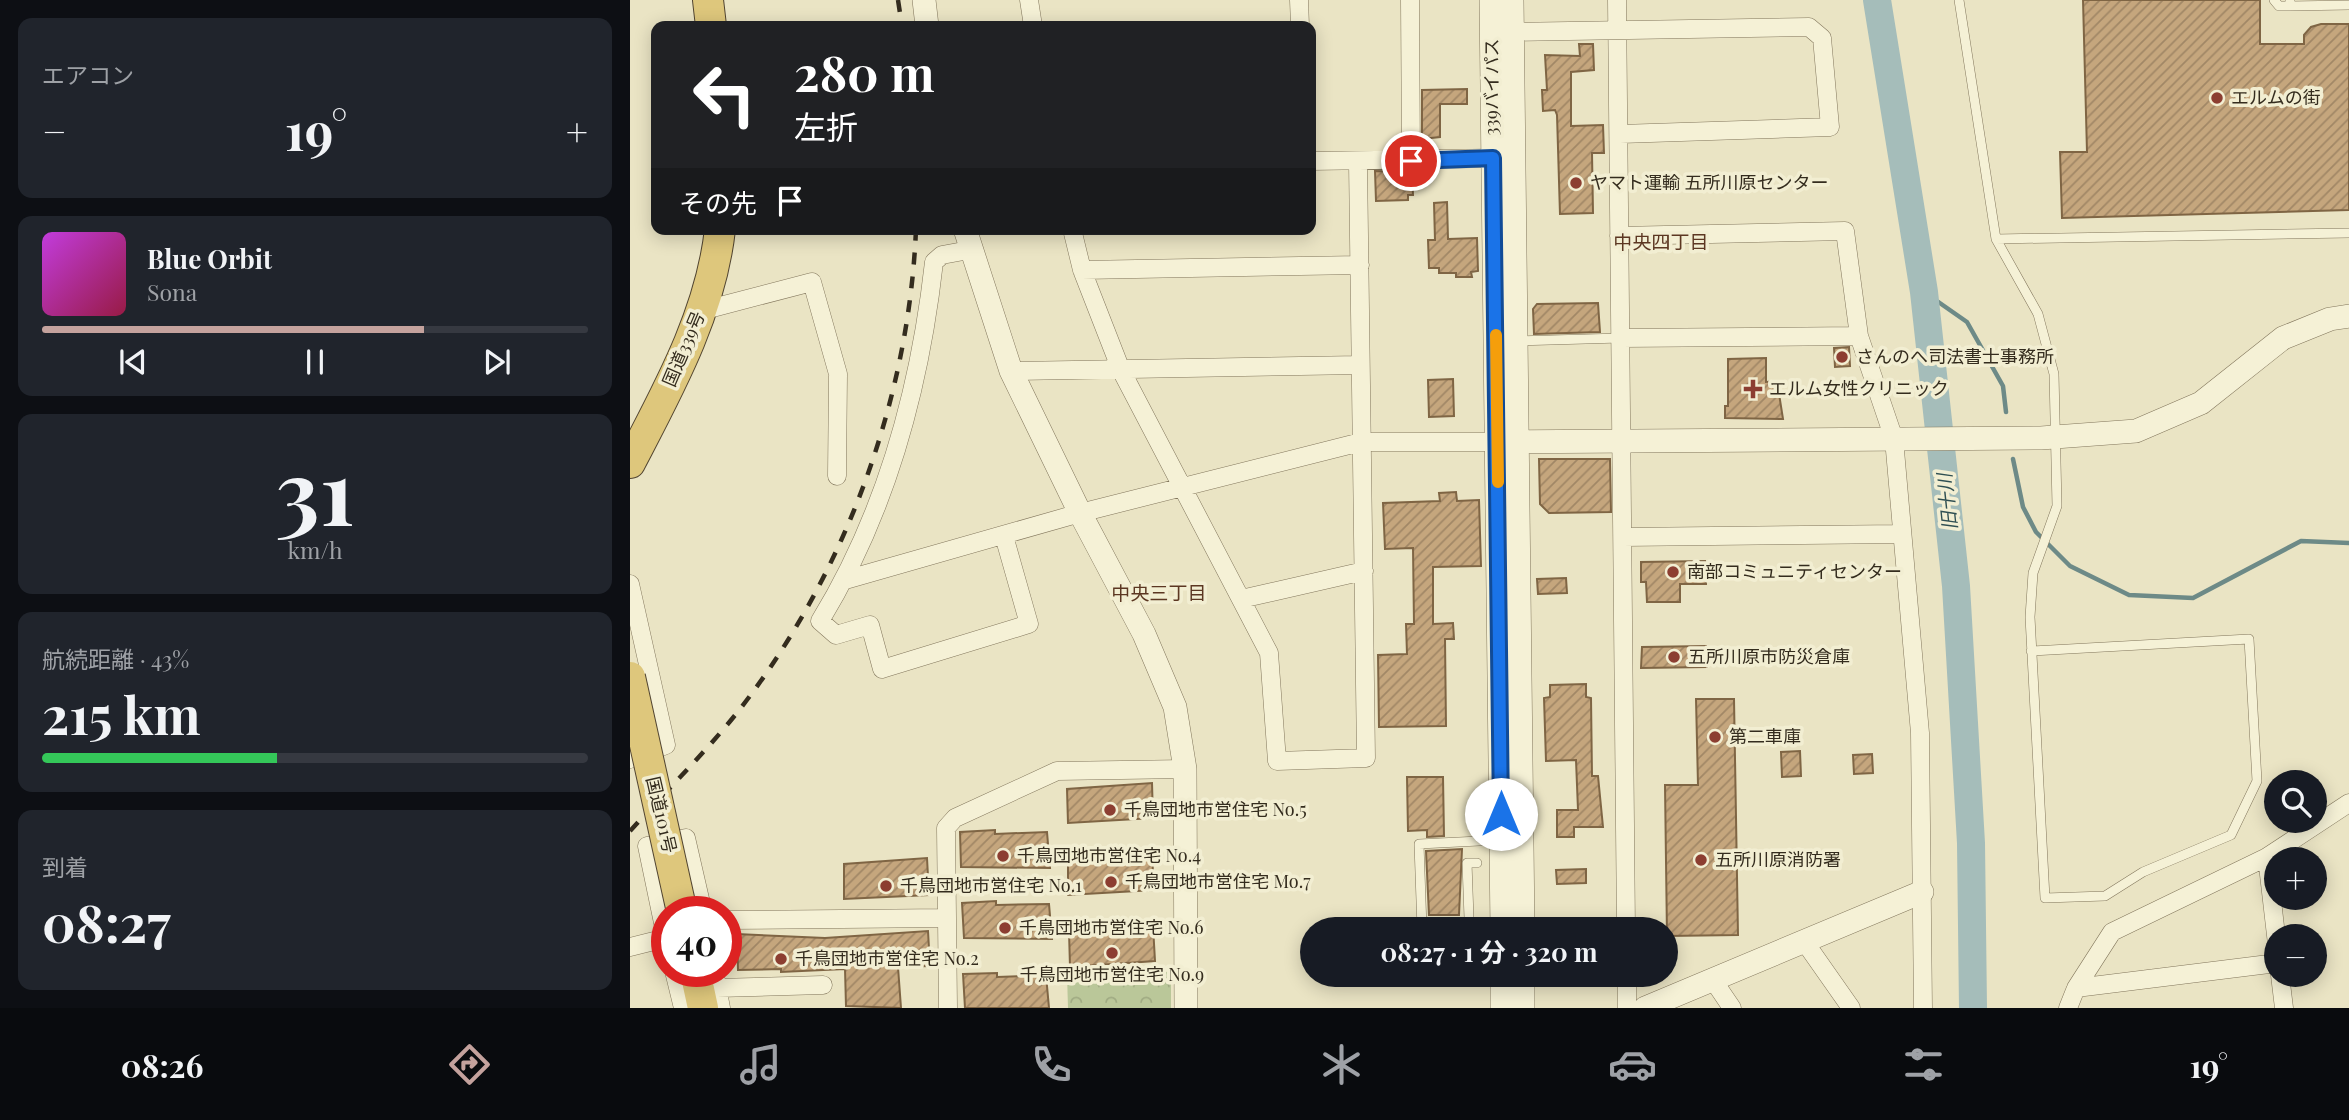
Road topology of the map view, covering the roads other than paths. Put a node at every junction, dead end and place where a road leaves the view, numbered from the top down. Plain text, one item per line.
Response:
1 (708, 0) edge
2 (924, 0) edge
3 (1029, 0) edge
4 (1299, 0) edge
5 (1409, 0) edge
6 (1491, 0) edge
7 (1512, 0) edge
8 (1617, 0) edge
9 (1959, 0) edge
10 (2274, 0) edge
11 (2290, 3) edge
12 (2349, 5) edge
13 (710, 21) edge
14 (927, 21) edge
15 (1032, 21) edge
16 (1300, 21) edge
17 (1618, 30) junction
18 (1502, 32) junction
19 (1620, 134) junction
20 (1503, 158) junction
21 (1316, 161) edge
22 (1411, 161) junction
23 (1358, 162) junction
24 (2349, 233) edge
25 (719, 235) edge
26 (1073, 235) edge
27 (1619, 236) junction
28 (1996, 239) junction
29 (967, 240) edge
30 (1360, 265) junction
31 (1082, 270) junction
32 (701, 311) junction
33 (2349, 316) edge
34 (1859, 335) junction
35 (1621, 338) junction
36 (1517, 341) junction
37 (1360, 365) junction
38 (1121, 370) junction
39 (1011, 371) junction
40 (2049, 438) junction
41 (1622, 439) junction
42 (1900, 439) junction
43 (1361, 442) junction
44 (1508, 442) junction
45 (630, 463) edge
46 (837, 475) dead end
47 (1182, 489) junction
48 (1080, 513) junction
49 (1902, 534) junction
50 (1004, 536) junction
51 (1623, 537) junction
52 (1364, 571) junction
53 (845, 580) junction
54 (630, 584) edge
55 (1241, 599) junction
56 (2031, 651) junction
57 (630, 677) edge
58 (630, 759) edge
59 (1185, 769) junction
60 (2349, 803) edge
61 (1501, 840) junction
62 (2282, 847) edge
63 (2264, 858) edge
64 (1477, 863) dead end
65 (1922, 892) junction
66 (657, 896) edge
67 (678, 896) edge
68 (699, 896) edge
69 (1422, 917) edge
70 (1469, 917) edge
71 (1502, 917) edge
72 (1523, 917) edge
73 (1626, 917) edge
74 (947, 918) junction
75 (742, 920) edge
76 (1804, 941) junction
77 (651, 943) edge
78 (630, 947) edge
79 (2264, 965) edge
80 (1713, 980) junction
81 (742, 985) edge
82 (822, 985) dead end
83 (678, 987) edge
84 (708, 987) edge
85 (1502, 987) edge
86 (1523, 987) edge
87 (1627, 987) edge
88 (2281, 987) edge
89 (2076, 988) junction
90 (683, 1008) edge
91 (721, 1008) edge
92 (948, 1008) edge
93 (1186, 1008) edge
94 (1502, 1008) edge
95 (1524, 1008) edge
96 (1627, 1008) edge
97 (1645, 1008) edge
98 (1732, 1008) edge
99 (1852, 1008) edge
100 (1923, 1008) edge
101 (2068, 1008) edge
102 (2284, 1008) edge

1 - 13 highway
2 - 14 street
3 - 15 street
4 - 16 street
5 - 22 street
6 - 18 street, 339バイパス
7 - 18 street
8 - 17 street
9 - 28 lane
10 - 11 lane
11 - 12 lane
17 - 18 street
17 - 19 street
17 - 19 street
18 - 20 street, 339バイパス
19 - 27 street
20 - 22 street
20 - 36 street
20 - 44 street, 339バイパス
21 - 23 street
22 - 23 street
23 - 30 street
24 - 28 lane
25 - 32 highway, 国道339号
26 - 31 street
27 - 34 street
27 - 35 street
28 - 40 lane
29 - 39 street
29 - 53 street
30 - 31 street
30 - 37 street
31 - 38 street
32 - 45 highway, 国道339号
32 - 46 street
33 - 40 street
34 - 35 street
34 - 42 street
35 - 36 lane
35 - 41 street
36 - 44 street
37 - 38 street
37 - 43 street
38 - 39 street
38 - 47 street
39 - 48 street
40 - 42 street
40 - 56 lane
41 - 42 street
41 - 44 street
41 - 51 street
42 - 49 street
43 - 44 street
43 - 47 street
43 - 52 street
44 - 61 street, 339バイパス
44 - 72 street
47 - 48 street
47 - 55 street
48 - 50 street
48 - 59 street
49 - 51 street
49 - 65 street
50 - 53 street
50 - 53 street
51 - 73 street
52 - 55 street
52 - 55 street
54 - 58 street
56 - 56 lane
57 - 67 highway, 国道101号, bridge
59 - 74 street
59 - 93 street
60 - 62 street
61 - 69 lane
61 - 71 street, 339バイパス
63 - 89 street
64 - 70 lane
65 - 76 street
65 - 100 street
66 - 68 street
74 - 75 street
74 - 92 street
76 - 80 street
76 - 99 street
77 - 78 street
79 - 89 street
80 - 97 street
80 - 98 street
81 - 82 street
83 - 90 street
84 - 91 street
85 - 94 street
86 - 95 street
87 - 96 street
88 - 102 street
89 - 101 street

